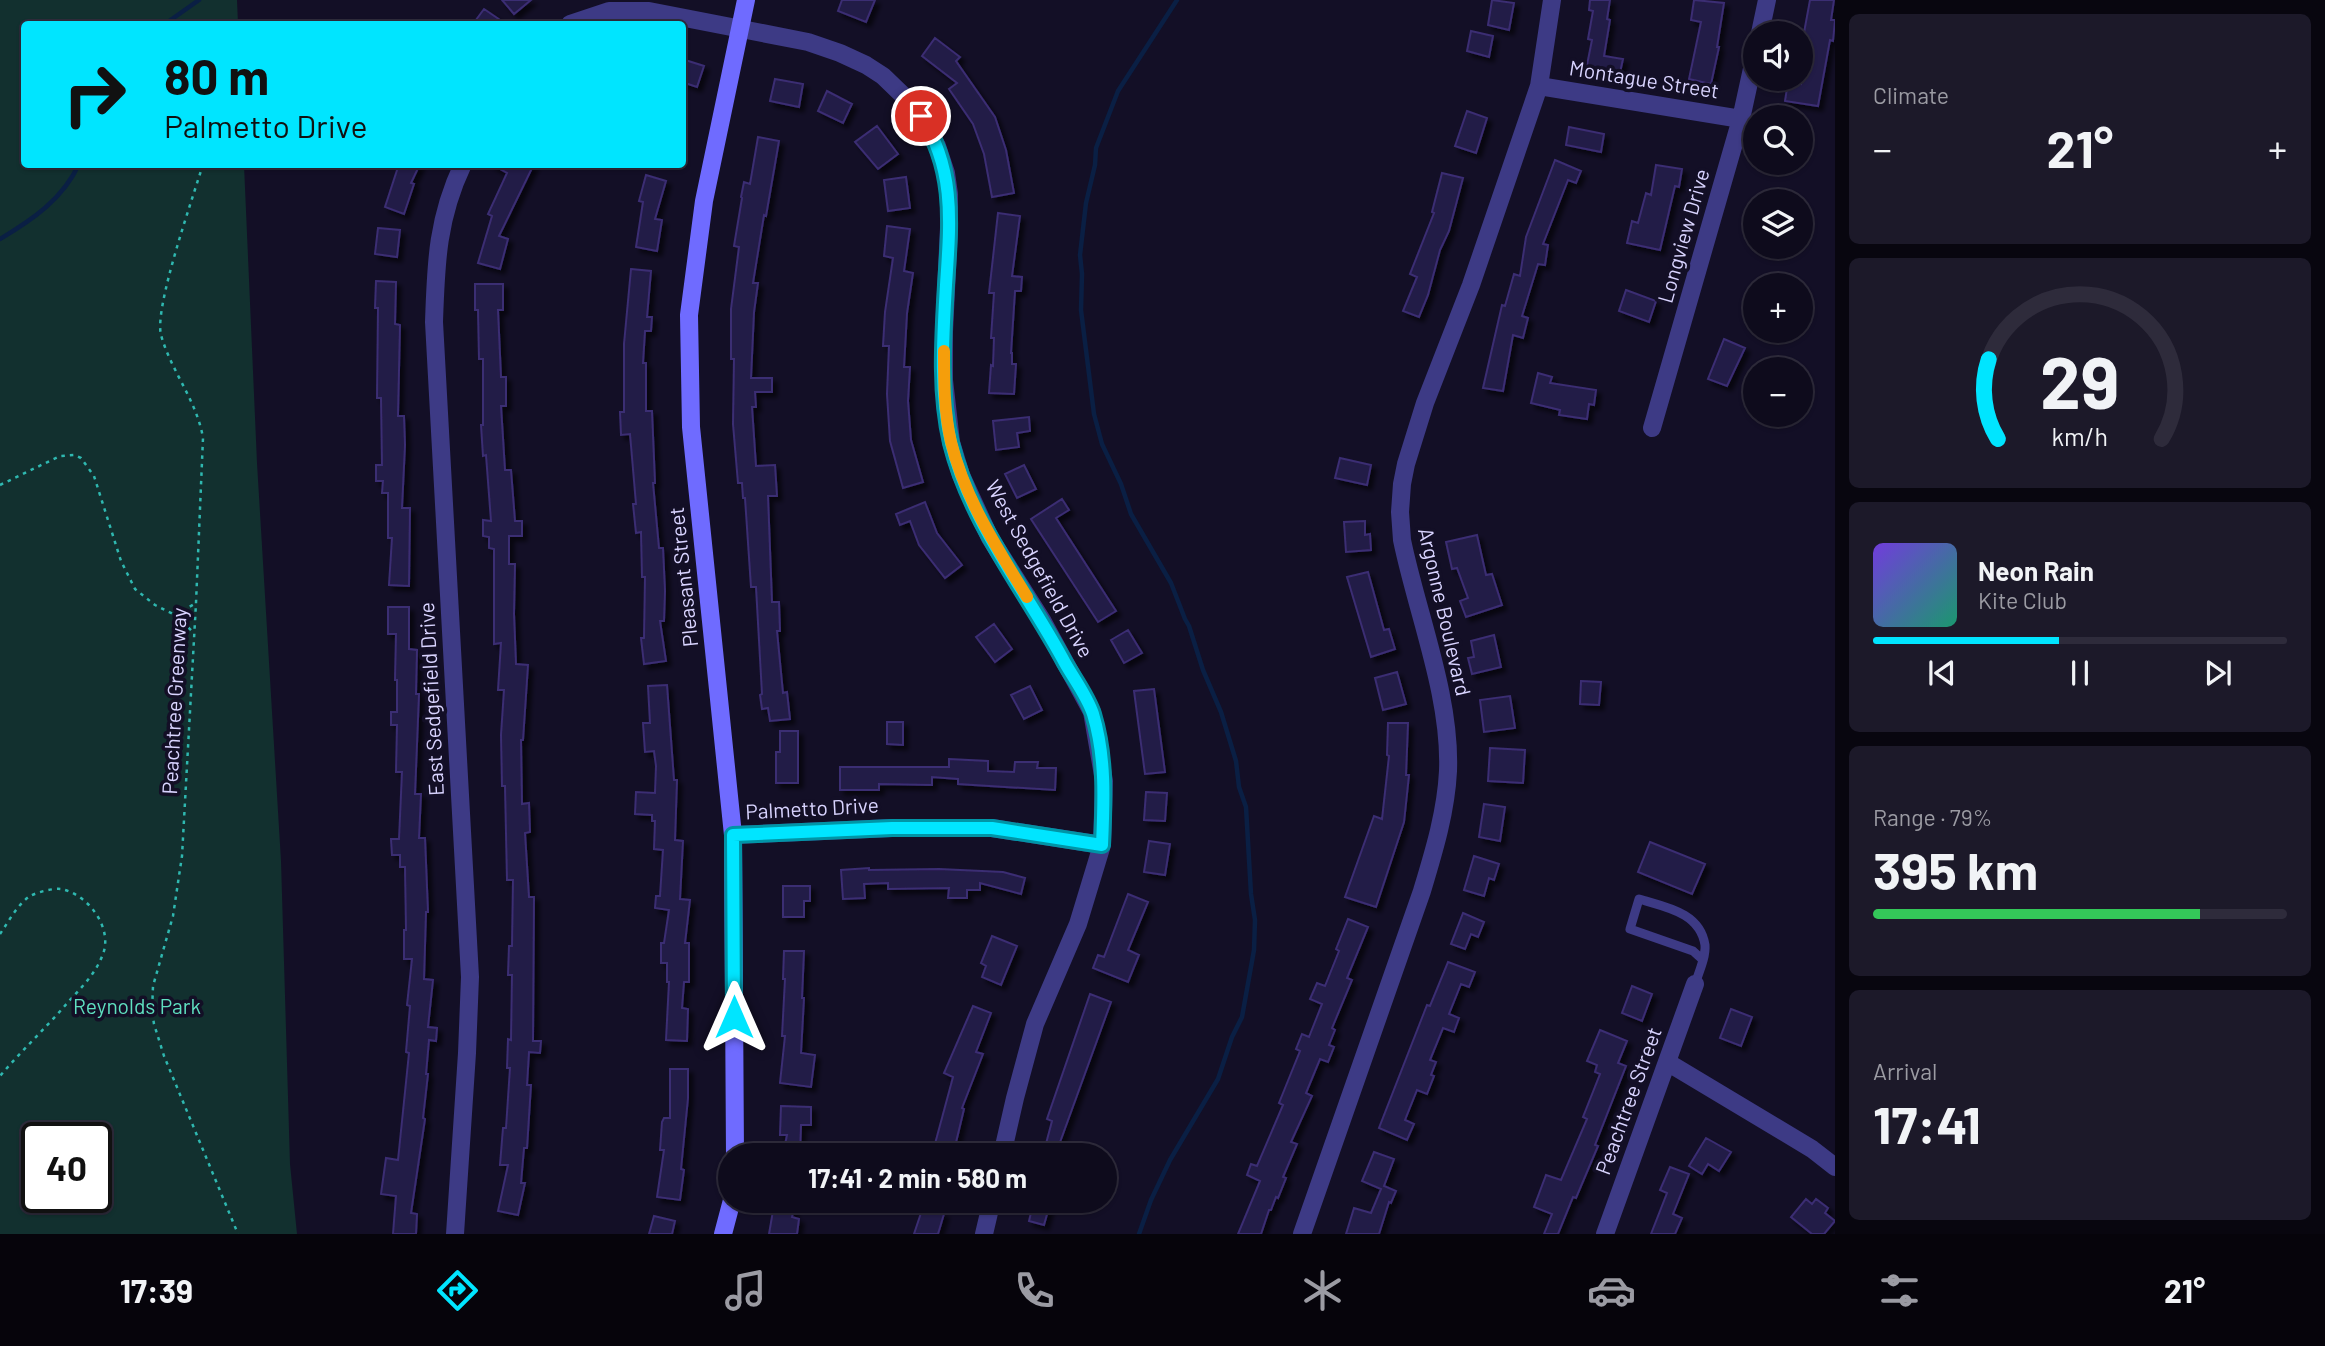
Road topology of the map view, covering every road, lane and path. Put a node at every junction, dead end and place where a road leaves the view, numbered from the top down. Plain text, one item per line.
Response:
1 (746, 0) edge
2 (1552, 0) edge
3 (1767, 0) edge
4 (577, 21) edge
5 (1763, 21) edge
6 (740, 27) junction
7 (1539, 86) junction
8 (1747, 91) edge
9 (1741, 119) junction
10 (202, 168) edge
11 (461, 168) edge
12 (1652, 428) dead end
13 (0, 485) edge
14 (196, 603) junction
15 (176, 615) junction
16 (194, 633) junction
17 (733, 835) junction
18 (1102, 845) junction
19 (0, 934) edge
20 (1703, 960) junction
21 (1695, 984) joint
22 (1667, 1062) junction
23 (0, 1076) edge
24 (735, 1143) edge
25 (1005, 1143) edge
26 (1835, 1167) edge
27 (729, 1213) edge
28 (989, 1213) edge
29 (238, 1234) edge
30 (455, 1234) edge
31 (723, 1234) edge
32 (984, 1234) edge
33 (1302, 1234) edge
34 (1605, 1234) edge

1 - 6 street, Pleasant Street
2 - 7 street, Argonne Boulevard
3 - 5 street
4 - 6 street
6 - 17 street, Pleasant Street
6 - 18 street, West Sedgefield Drive
7 - 9 street, Montague Street
7 - 33 street, Argonne Boulevard
8 - 9 street, Longview Drive
9 - 12 street, Longview Drive
10 - 14 path, Peachtree Greenway
11 - 30 street, East Sedgefield Drive
13 - 15 path
14 - 15 path
14 - 16 path, Peachtree Greenway
15 - 16 path
16 - 29 path, Peachtree Greenway
17 - 18 street, Palmetto Drive
17 - 24 street, Pleasant Street
18 - 25 street, West Sedgefield Drive
19 - 23 path
20 - 20 lane
20 - 21 lane
21 - 22 street, Peachtree Street
22 - 26 street
22 - 34 street, Peachtree Street
27 - 31 street
28 - 32 street

